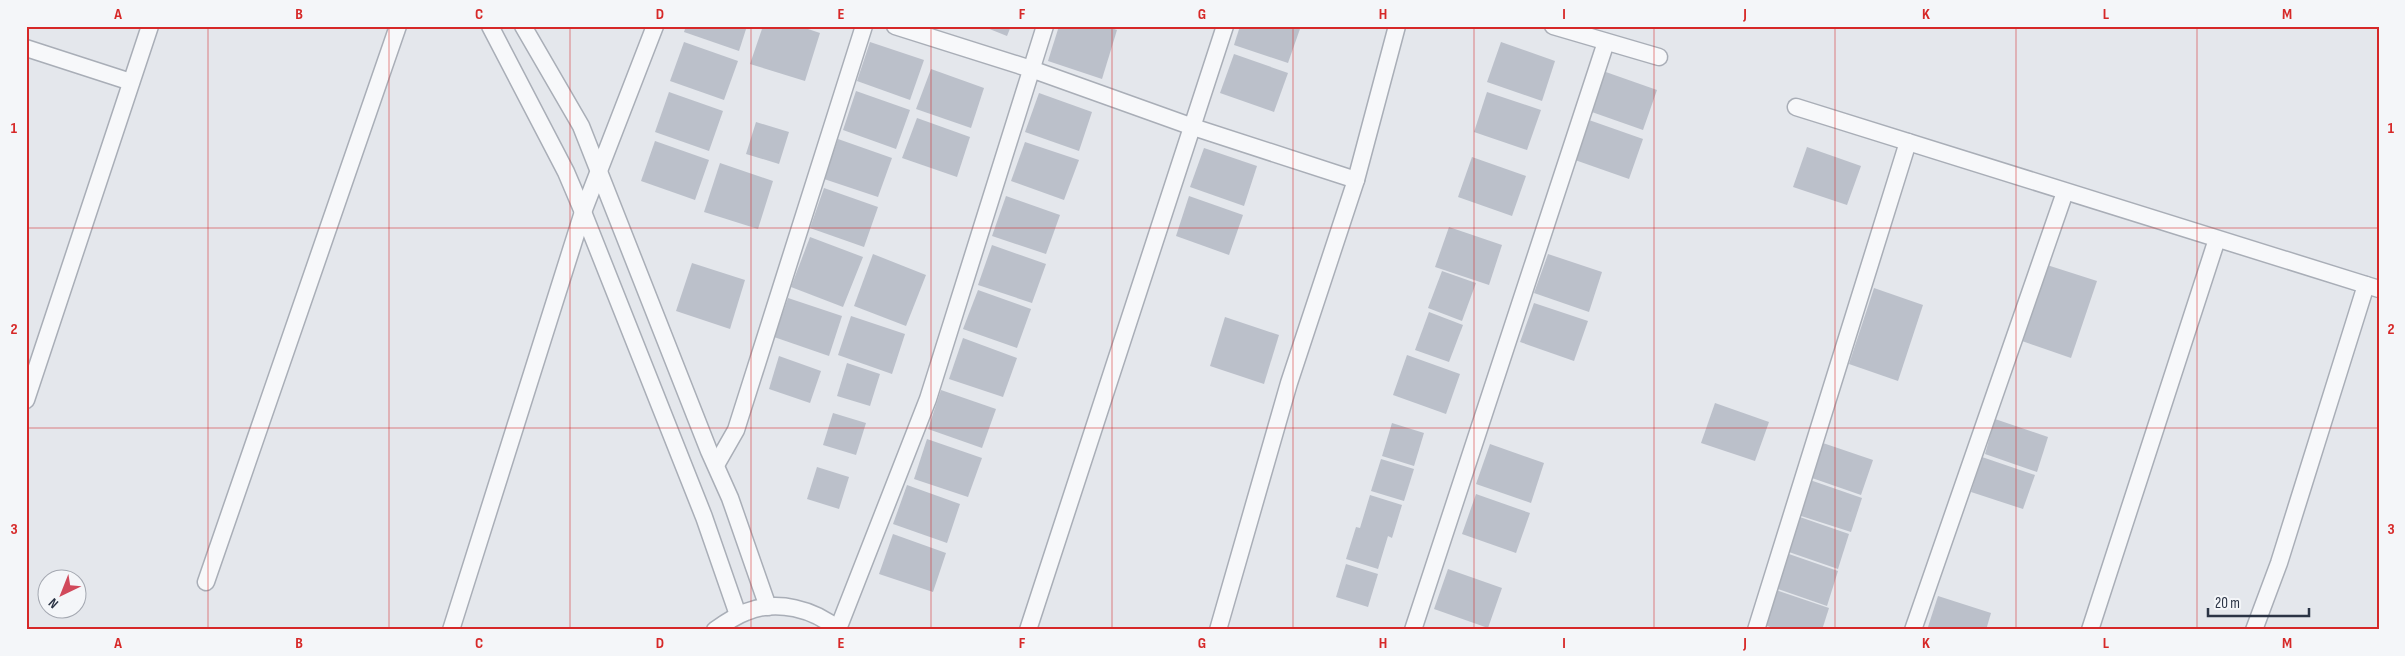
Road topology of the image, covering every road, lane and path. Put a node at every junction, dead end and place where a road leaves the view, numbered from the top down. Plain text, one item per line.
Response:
1 (150, 26) edge
2 (398, 26) edge
3 (490, 26) edge
4 (523, 26) edge
5 (655, 26) edge
6 (864, 26) edge
7 (895, 26) edge
8 (1045, 26) edge
9 (1225, 26) edge
10 (1397, 26) edge
11 (1553, 26) edge
12 (1606, 42) junction
13 (26, 48) edge
14 (1659, 57) dead end
15 (1032, 69) junction
16 (131, 82) junction
17 (1796, 107) dead end
18 (1193, 127) junction
19 (1908, 142) junction
20 (599, 173) junction
21 (1356, 180) junction
22 (2065, 192) junction
23 (583, 212) junction
24 (2217, 238) junction
25 (2372, 287) edge
26 (26, 400) edge
27 (716, 465) junction
28 (206, 582) dead end
29 (768, 607) junction
30 (738, 615) junction
31 (838, 629) edge
32 (451, 630) edge
33 (715, 630) edge
34 (1028, 630) edge
35 (1218, 630) edge
36 (1413, 630) edge
37 (1756, 630) edge
38 (1913, 630) edge
39 (2090, 630) edge
40 (2254, 630) edge

1 - 16 lane
2 - 28 lane
3 - 23 lane
4 - 20 lane
5 - 20 lane
6 - 27 lane
7 - 15 lane
8 - 15 lane
9 - 18 lane
10 - 21 lane
11 - 12 lane
12 - 14 lane
12 - 36 lane
13 - 16 lane
15 - 18 lane
15 - 31 lane
16 - 26 lane
17 - 19 lane
18 - 21 lane
18 - 34 lane
19 - 22 lane
19 - 37 lane
20 - 23 lane
20 - 27 lane
21 - 35 lane
22 - 24 lane
22 - 38 lane
23 - 30 lane
23 - 32 lane
24 - 25 lane
24 - 39 lane
25 - 40 lane
27 - 29 lane
29 - 30 lane
29 - 31 lane
30 - 33 lane

